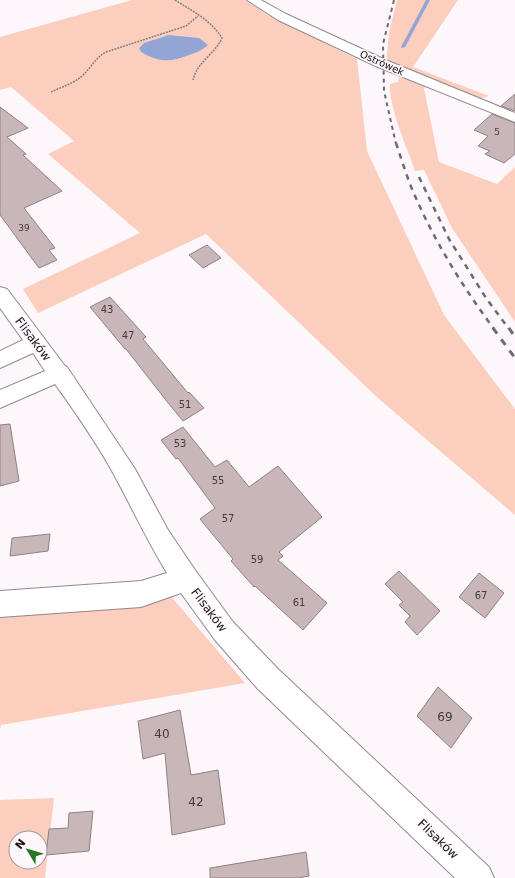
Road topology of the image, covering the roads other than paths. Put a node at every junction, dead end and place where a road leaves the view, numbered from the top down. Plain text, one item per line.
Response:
1 (254, 0) edge
2 (515, 118) edge
3 (0, 294) edge
4 (36, 343) junction
5 (0, 360) edge
6 (60, 373) junction
7 (0, 399) edge
8 (186, 579) junction
9 (0, 604) edge
10 (478, 878) edge

1 - 2 street, Ostrówek
3 - 4 street, Flisaków
4 - 5 street
4 - 6 street, Flisaków
6 - 7 street
6 - 8 street, Flisaków
8 - 9 street
8 - 10 street, Flisaków

